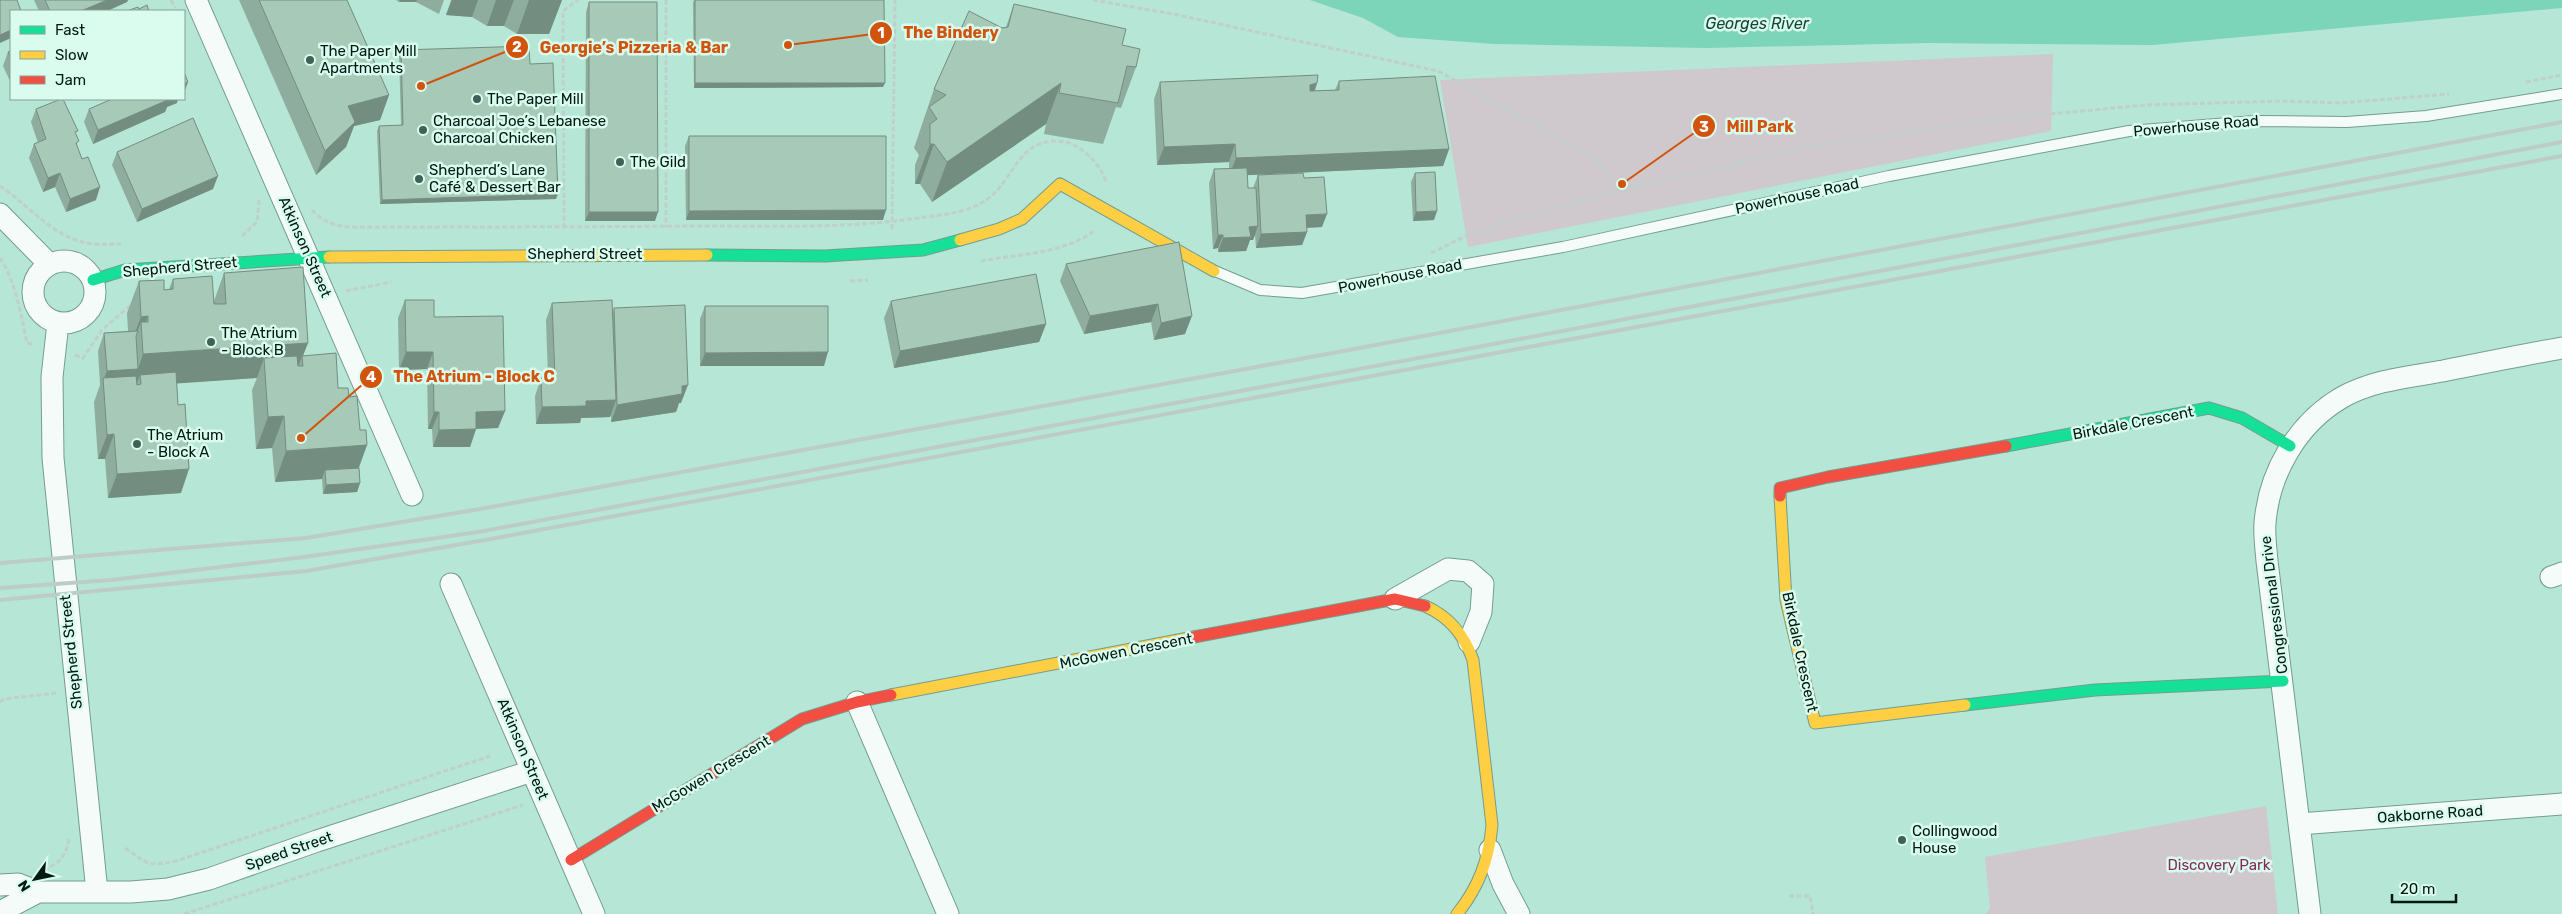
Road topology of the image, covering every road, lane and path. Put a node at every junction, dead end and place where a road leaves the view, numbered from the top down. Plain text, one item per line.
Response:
1 (196, 0) edge
2 (578, 0) edge
3 (666, 0) edge
4 (895, 0) edge
5 (1093, 0) edge
6 (2562, 94) edge
7 (1060, 184) joint
8 (0, 186) edge
9 (258, 197) dead end
10 (307, 204) dead end
11 (1109, 211) junction
12 (0, 214) edge
13 (891, 222) junction
14 (666, 226) junction
15 (564, 227) junction
16 (234, 239) dead end
17 (128, 244) dead end
18 (895, 252) junction
19 (566, 254) junction
20 (670, 254) junction
21 (1422, 255) dead end
22 (308, 257) junction
23 (0, 258) edge
24 (49, 264) junction
25 (1214, 271) joint
26 (93, 280) junction
27 (136, 301) dead end
28 (58, 323) junction
29 (26, 343) dead end
30 (2562, 348) edge
31 (83, 358) dead end
32 (2290, 446) junction
33 (412, 495) dead end
34 (451, 584) dead end
35 (1395, 600) junction
36 (1469, 642) junction
37 (2283, 681) junction
38 (57, 684) dead end
39 (58, 693) junction
40 (0, 702) edge
41 (59, 702) dead end
42 (857, 702) junction
43 (490, 756) dead end
44 (532, 771) junction
45 (2562, 804) edge
46 (526, 807) dead end
47 (2299, 824) junction
48 (70, 836) dead end
49 (125, 848) dead end
50 (1490, 850) junction
51 (571, 860) junction
52 (37, 871) dead end
53 (0, 884) edge
54 (38, 892) junction
55 (97, 892) junction
56 (1789, 896) dead end
57 (0, 912) edge
58 (184, 914) edge
59 (594, 914) edge
60 (948, 914) edge
61 (1457, 914) edge
62 (1519, 914) edge
63 (1813, 914) edge
64 (2310, 914) edge

1 - 22 street, Atkinson Street
2 - 15 path
3 - 14 path
4 - 13 path
5 - 21 path
6 - 25 lane, Powerhouse Road
7 - 11 street, Powerhouse Road
7 - 18 street, Shepherd Street
8 - 17 path
9 - 16 path
10 - 15 path
11 - 13 path
11 - 25 street, Powerhouse Road
12 - 24 street
13 - 14 path
13 - 18 path
14 - 15 path
14 - 20 path
15 - 19 path
18 - 20 street, Shepherd Street
19 - 20 street, Shepherd Street
19 - 22 street, Shepherd Street
22 - 26 street, Shepherd Street
22 - 33 street, Atkinson Street
23 - 29 path
24 - 26 street
24 - 28 street
26 - 28 street
27 - 31 path
28 - 55 street, Shepherd Street
30 - 32 street, Congressional Drive
32 - 37 street, Congressional Drive
32 - 37 street, Birkdale Crescent
34 - 44 street, Atkinson Street
35 - 36 street, McGowen Crescent
35 - 36 street, McGowen Crescent
35 - 42 street, McGowen Crescent
36 - 50 street
37 - 47 street, Congressional Drive
38 - 39 path
39 - 40 path
39 - 41 path
42 - 51 street, McGowen Crescent
42 - 60 street
43 - 49 path
44 - 51 street, Atkinson Street
44 - 55 street, Speed Street
45 - 47 street, Oakborne Road
46 - 58 path
47 - 64 street, Congressional Drive
48 - 52 path
50 - 61 street
50 - 62 street
51 - 59 street, Atkinson Street
53 - 54 street, Speed Street
54 - 55 street, Speed Street
54 - 57 street, Speed Street
56 - 63 path

